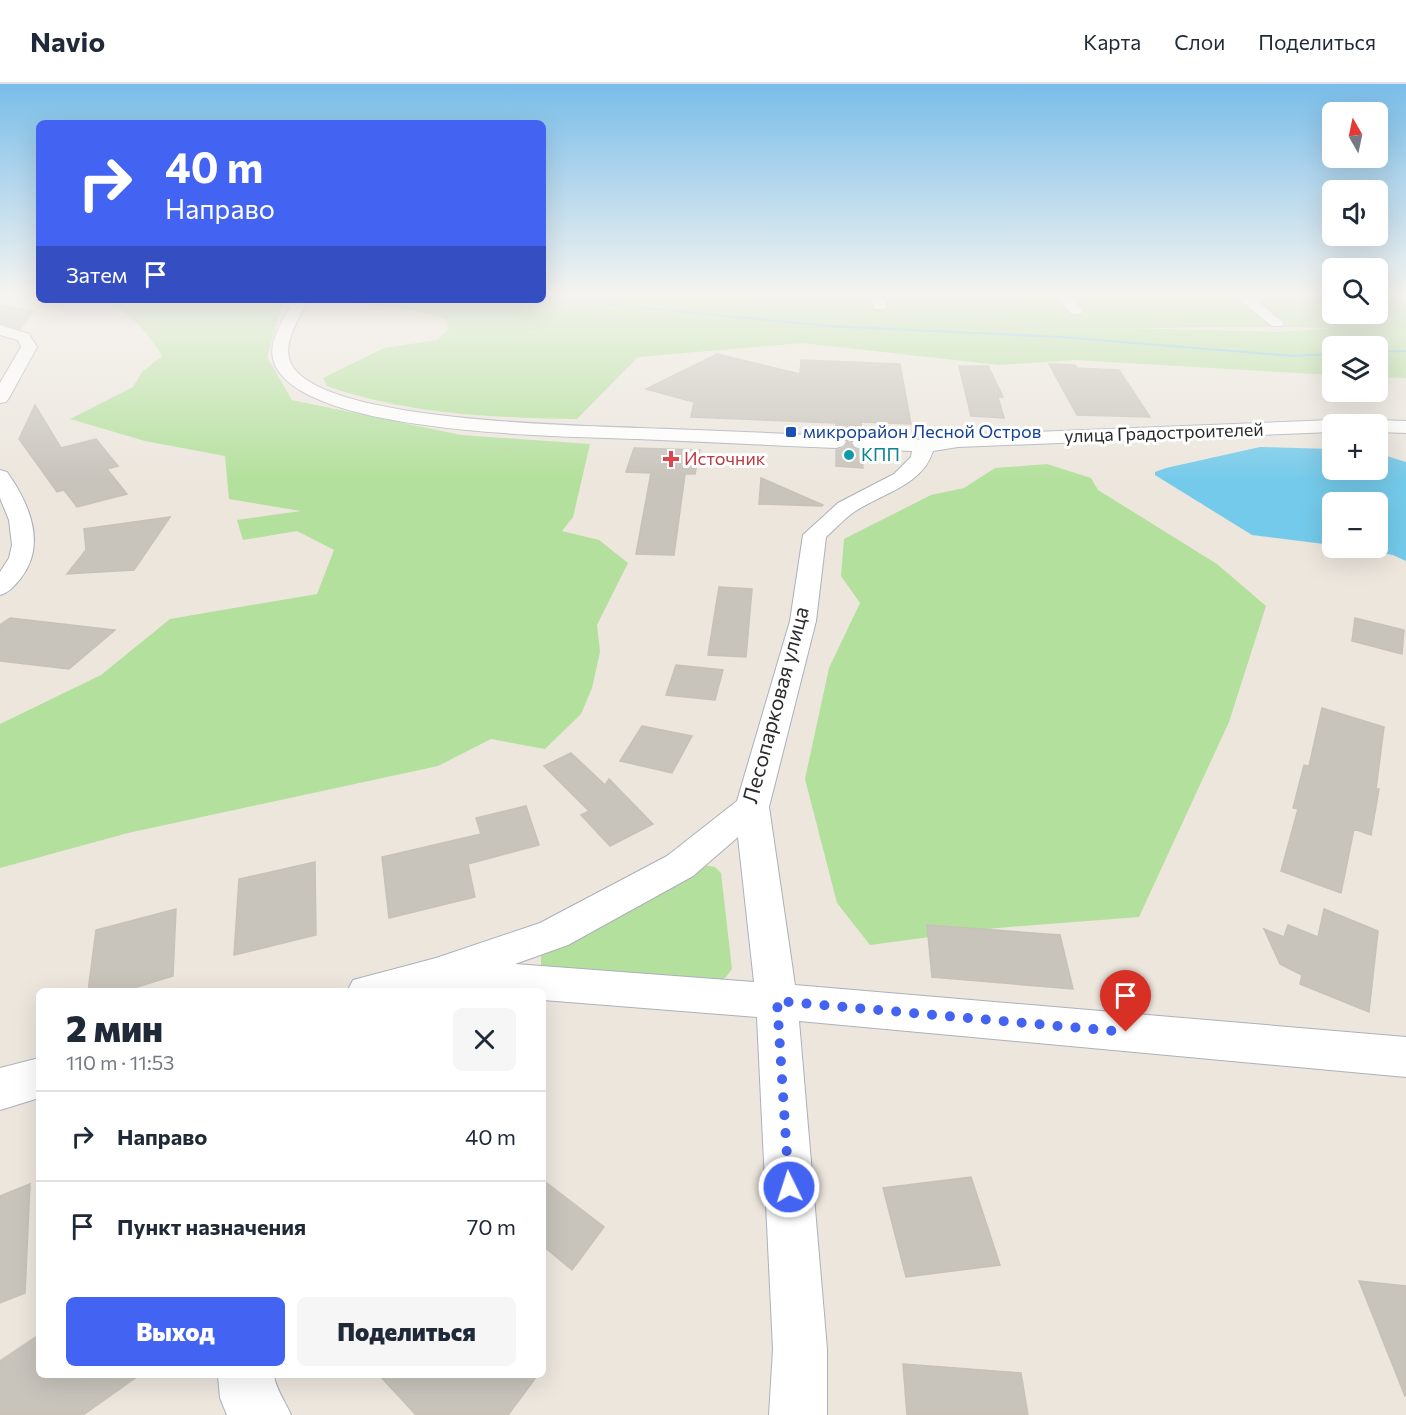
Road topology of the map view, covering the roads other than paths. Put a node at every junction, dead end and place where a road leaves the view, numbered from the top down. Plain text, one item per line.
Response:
1 (23, 356) edge
2 (282, 356) edge
3 (18, 365) junction
4 (0, 367) edge
5 (0, 398) edge
6 (1322, 426) edge
7 (1388, 426) edge
8 (1406, 427) edge
9 (836, 442) dead end
10 (862, 443) dead end
11 (924, 446) junction
12 (0, 476) edge
13 (0, 587) edge
14 (752, 807) junction
15 (436, 975) junction
16 (383, 988) edge
17 (777, 1001) junction
18 (1406, 1057) edge
19 (36, 1079) edge
20 (0, 1089) edge
21 (246, 1378) edge
22 (262, 1415) edge
23 (798, 1415) edge

1 - 3 street
2 - 9 street
3 - 4 street
3 - 5 street
6 - 11 street, улица Градостроителей
7 - 8 street
10 - 11 street, улица Градостроителей
11 - 14 street, Лесопарковая улица
12 - 13 street
14 - 15 street, Лесопарковая улица
14 - 17 street
15 - 16 street, Лесопарковая улица
15 - 17 street
17 - 18 street
17 - 23 street
19 - 20 street
21 - 22 street

